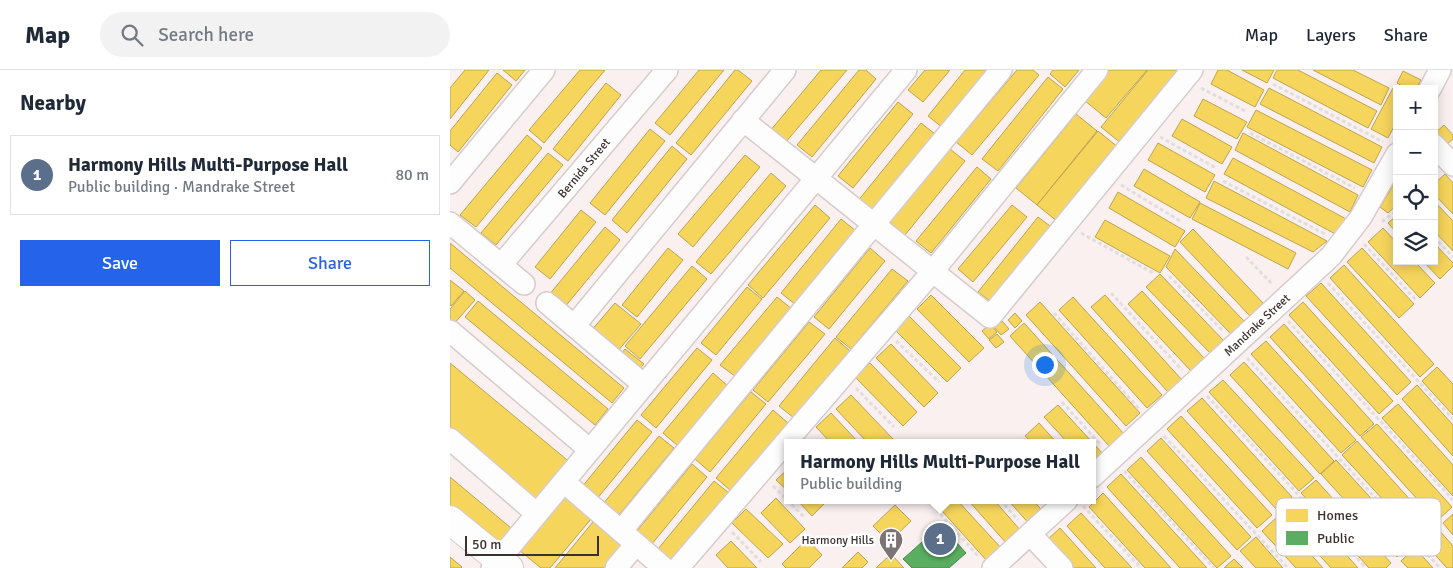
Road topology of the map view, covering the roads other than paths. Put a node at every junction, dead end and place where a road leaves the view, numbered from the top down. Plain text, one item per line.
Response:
1 (544, 70) edge
2 (667, 70) edge
3 (785, 70) edge
4 (906, 70) edge
5 (1001, 70) edge
6 (1097, 70) edge
7 (1441, 70) edge
8 (1189, 74) edge
9 (1453, 74) edge
10 (1432, 85) edge
11 (743, 120) junction
12 (1392, 149) edge
13 (1438, 149) edge
14 (1453, 165) edge
15 (816, 178) junction
16 (450, 183) edge
17 (450, 223) edge
18 (873, 224) junction
19 (501, 265) junction
20 (933, 271) junction
21 (524, 284) dead end
22 (547, 303) dead end
23 (574, 326) junction
24 (450, 332) edge
25 (644, 384) junction
26 (450, 439) edge
27 (789, 439) edge
28 (784, 445) edge
29 (590, 450) junction
30 (1096, 473) edge
31 (564, 482) junction
32 (1063, 504) edge
33 (537, 514) junction
34 (450, 520) edge
35 (1030, 534) junction
36 (628, 537) junction
37 (988, 564) edge
38 (500, 565) edge
39 (616, 568) edge
40 (664, 568) edge
41 (678, 568) edge
42 (1062, 568) edge

1 - 16 street
2 - 19 street, Bernida Street
3 - 11 street
4 - 15 street
5 - 18 street
6 - 20 street
7 - 9 street
7 - 10 street
8 - 20 street
11 - 15 street
11 - 23 street
12 - 30 street, Mandrake Street
13 - 14 street
15 - 18 street
15 - 25 street
17 - 19 street
18 - 20 street
18 - 36 street
19 - 21 street
20 - 27 street
22 - 23 street
23 - 25 street
24 - 29 street
25 - 29 street
26 - 33 street
28 - 41 street
29 - 31 street
31 - 33 street
31 - 36 street
32 - 35 street
33 - 38 street
34 - 38 street
35 - 37 street
35 - 42 street
36 - 39 street
36 - 40 street

